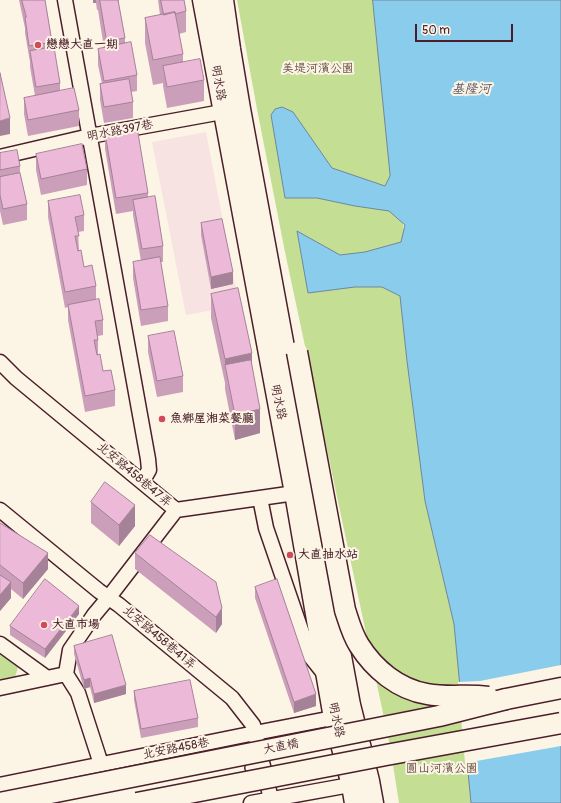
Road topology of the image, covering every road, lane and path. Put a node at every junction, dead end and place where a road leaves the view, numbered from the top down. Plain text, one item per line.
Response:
1 (65, 0) edge
2 (203, 0) edge
3 (224, 5) edge
4 (232, 110) junction
5 (90, 136) junction
6 (0, 157) edge
7 (1, 360) edge
8 (0, 380) edge
9 (142, 482) junction
10 (295, 493) junction
11 (260, 498) junction
12 (0, 510) edge
13 (176, 510) junction
14 (109, 597) junction
15 (0, 644) edge
16 (66, 674) junction
17 (47, 678) junction
18 (327, 678) junction
19 (0, 688) edge
20 (561, 688) edge
21 (506, 699) junction
22 (343, 716) junction
23 (561, 723) edge
24 (255, 733) junction
25 (101, 764) junction
26 (0, 785) edge
27 (358, 790) edge
28 (271, 799) junction
29 (0, 803) edge
30 (137, 803) edge
31 (251, 803) edge
32 (373, 803) edge

1 - 5 street
2 - 4 main road, 明水路
3 - 4 main road, 明水路
3 - 21 main road, bridge
4 - 5 street, 明水路397巷
4 - 10 main road, 明水路
4 - 22 main road, 明水路
5 - 6 street, 明水路397巷
5 - 9 street
7 - 8 street
7 - 9 street, 北安路458巷47弄
9 - 13 street, 北安路458巷47弄
10 - 11 street, 北安路458巷47弄
10 - 18 main road, 明水路
11 - 13 street, 北安路458巷47弄
11 - 18 street
12 - 14 street, 北安路458巷41弄
13 - 14 street
14 - 16 street
14 - 24 street, 北安路458巷41弄
15 - 17 street
16 - 17 street
16 - 25 street
17 - 19 street
18 - 22 main road, 明水路
20 - 21 main road, 大直橋
21 - 29 main road, 大直橋, bridge
22 - 24 street, 北安路458巷
22 - 27 main road, 明水路
23 - 30 main road, bridge
24 - 25 street, 北安路458巷
24 - 28 street, 北安路458巷41弄
25 - 26 street, 北安路458巷
27 - 28 street
27 - 32 main road, 明水路
28 - 31 street

